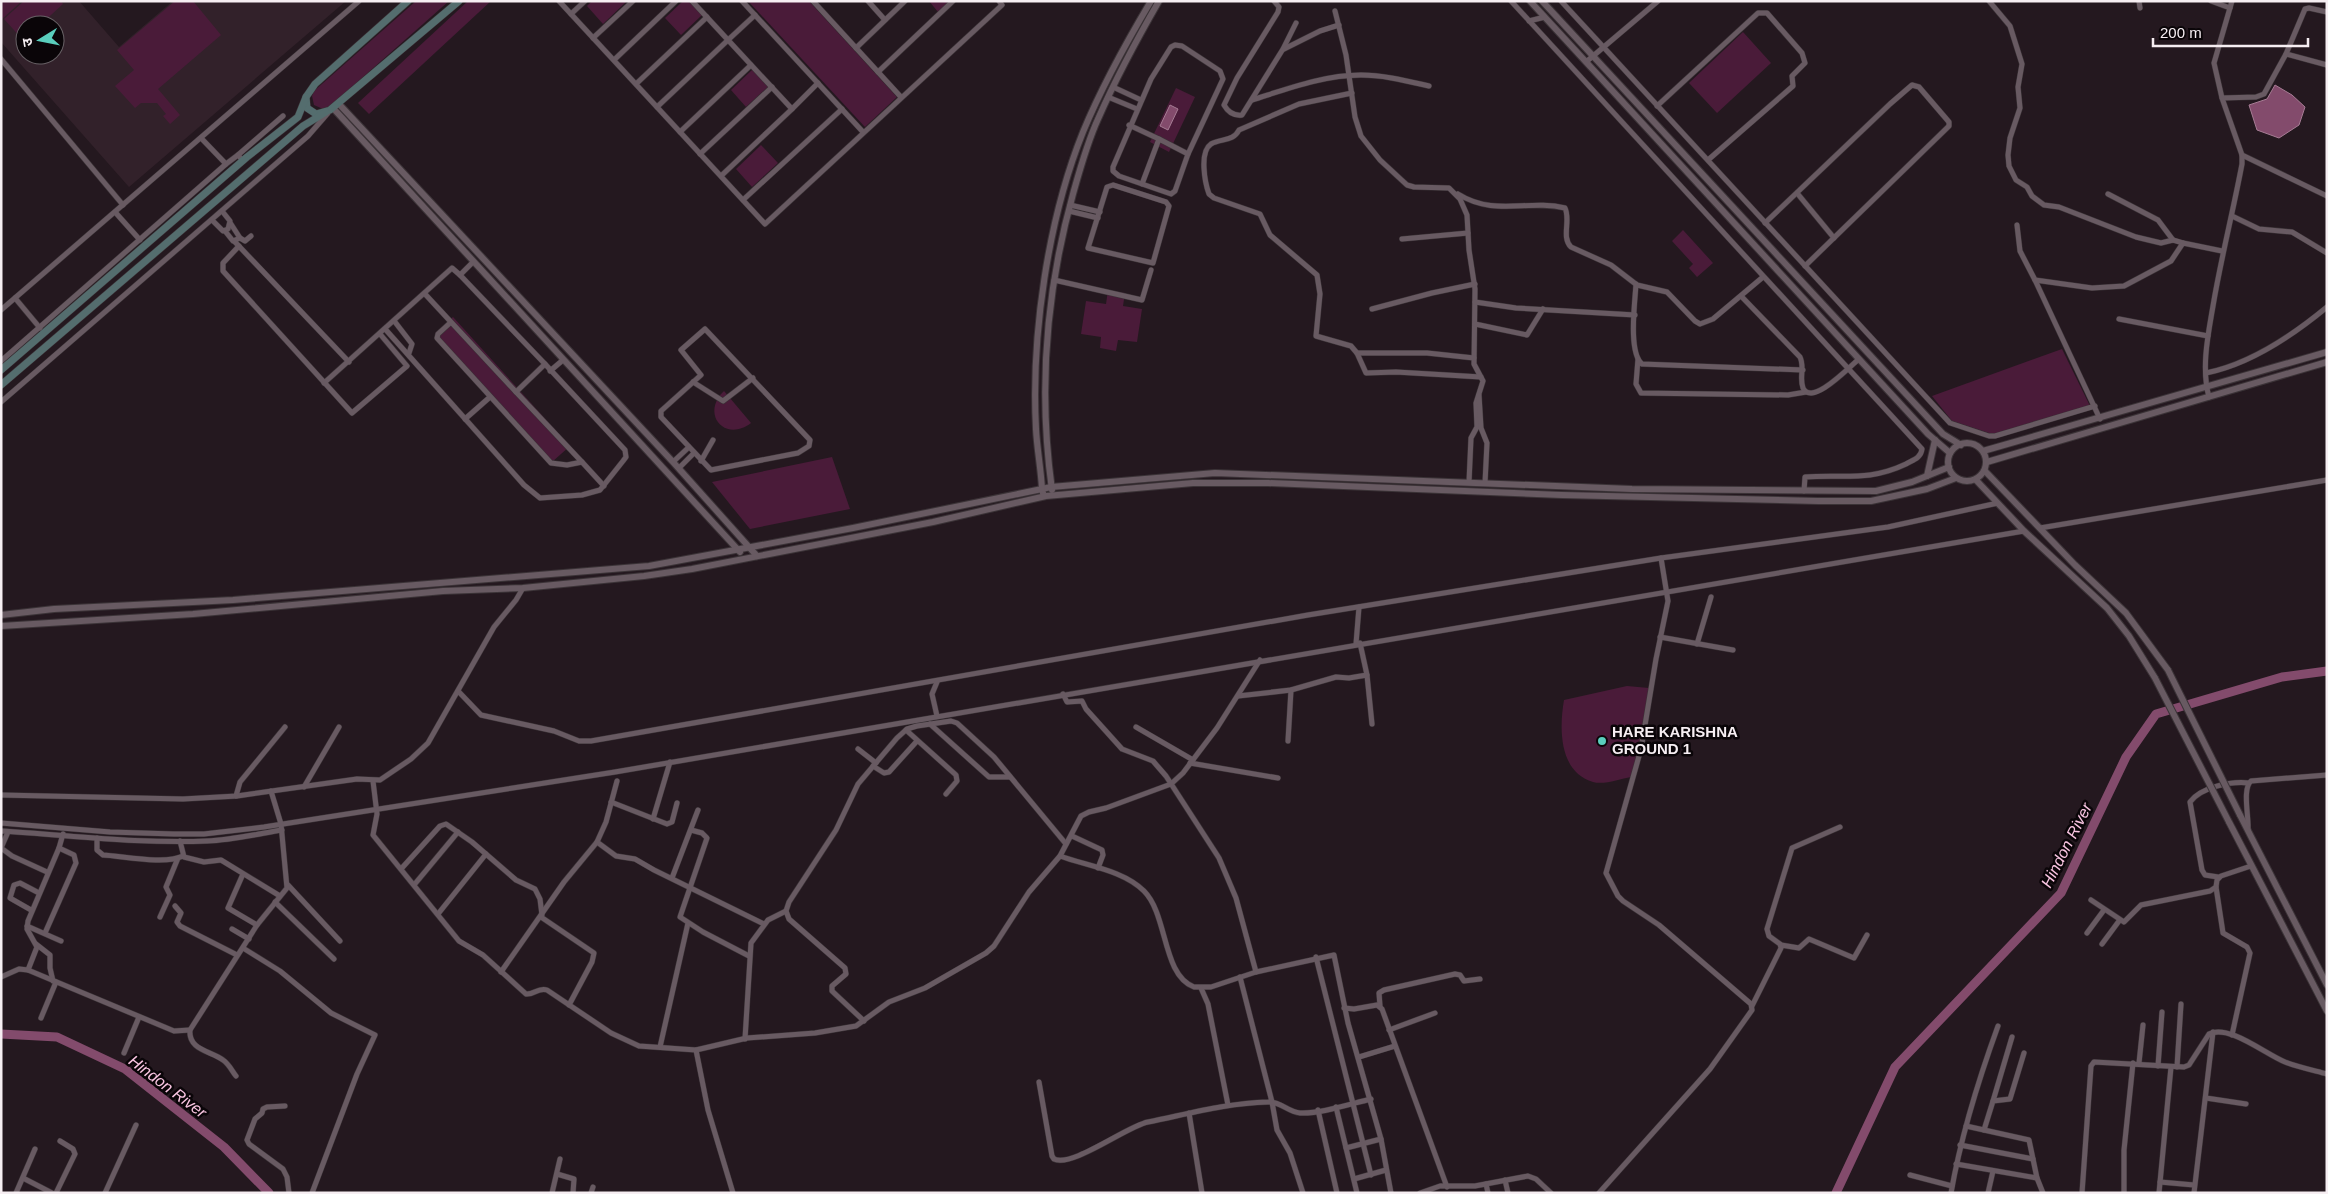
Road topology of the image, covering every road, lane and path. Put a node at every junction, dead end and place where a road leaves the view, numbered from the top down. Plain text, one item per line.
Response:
1 (358, 1) edge
2 (408, 1) edge
3 (459, 1) edge
4 (559, 1) edge
5 (585, 1) edge
6 (632, 1) edge
7 (676, 1) edge
8 (692, 1) edge
9 (742, 1) edge
10 (813, 1) edge
11 (868, 1) edge
12 (905, 1) edge
13 (953, 1) edge
14 (999, 1) edge
15 (1151, 1) edge
16 (1159, 1) edge
17 (1274, 1) edge
18 (1511, 1) edge
19 (1530, 1) edge
20 (1542, 1) edge
21 (1561, 1) edge
22 (1658, 1) edge
23 (1989, 1) edge
24 (2139, 1) edge
25 (2211, 1) edge
26 (2232, 1) edge
27 (2140, 8) dead end
28 (2230, 8) junction
29 (1334, 11) dead end
30 (2327, 12) edge
31 (571, 14) junction
32 (755, 15) junction
33 (707, 17) junction
34 (1545, 17) junction
35 (885, 20) junction
36 (1532, 20) junction
37 (1296, 23) dead end
38 (1339, 25) junction
39 (593, 38) junction
40 (728, 40) junction
41 (1604, 47) junction
42 (856, 48) junction
43 (1283, 49) junction
44 (2286, 54) junction
45 (1593, 56) junction
46 (1, 59) edge
47 (614, 60) junction
48 (1586, 62) junction
49 (751, 65) junction
50 (2327, 66) edge
51 (878, 72) junction
52 (1350, 76) junction
53 (818, 83) junction
54 (636, 84) junction
55 (1430, 86) dead end
56 (772, 87) junction
57 (1113, 87) junction
58 (1352, 93) junction
59 (900, 96) junction
60 (306, 97) junction
61 (1108, 97) junction
62 (2222, 98) junction
63 (1141, 100) junction
64 (1251, 100) junction
65 (1657, 106) junction
66 (657, 107) junction
67 (842, 108) junction
68 (332, 109) junction
69 (792, 109) junction
70 (1137, 109) junction
71 (283, 116) dead end
72 (1129, 125) junction
73 (680, 132) junction
74 (863, 132) junction
75 (201, 138) junction
76 (1159, 139) junction
77 (700, 154) junction
78 (1188, 154) junction
79 (2242, 155) junction
80 (240, 158) junction
81 (1708, 160) junction
82 (226, 164) junction
83 (251, 170) junction
84 (721, 176) junction
85 (259, 180) junction
86 (1142, 184) junction
87 (1454, 192) junction
88 (1797, 193) junction
89 (2108, 194) dead end
90 (2327, 196) edge
91 (743, 200) junction
92 (123, 205) junction
93 (1069, 208) junction
94 (222, 211) junction
95 (115, 212) junction
96 (1099, 215) junction
97 (2232, 216) junction
98 (212, 220) junction
99 (1765, 223) junction
100 (231, 224) junction
101 (2017, 225) dead end
102 (225, 231) junction
103 (1468, 233) junction
104 (251, 236) dead end
105 (240, 238) junction
106 (1834, 238) junction
107 (140, 240) junction
108 (1402, 240) dead end
109 (2173, 240) junction
110 (237, 244) junction
111 (2183, 244) junction
112 (2222, 251) junction
113 (2327, 253) edge
114 (473, 262) junction
115 (1805, 266) junction
116 (1151, 270) dead end
117 (460, 275) junction
118 (1763, 277) junction
119 (1054, 280) junction
120 (2035, 280) junction
121 (1474, 284) junction
122 (1636, 284) junction
123 (425, 294) junction
124 (1740, 296) junction
125 (15, 298) junction
126 (1475, 302) junction
127 (2327, 307) edge
128 (1372, 309) dead end
129 (1543, 309) junction
130 (1, 310) edge
131 (1635, 315) junction
132 (2119, 319) dead end
133 (395, 322) junction
134 (450, 322) junction
135 (1475, 324) junction
136 (40, 328) junction
137 (386, 330) junction
138 (380, 334) junction
139 (2208, 336) junction
140 (2327, 352) edge
141 (409, 353) junction
142 (1357, 353) junction
143 (1474, 358) junction
144 (1638, 359) junction
145 (563, 360) junction
146 (1, 362) edge
147 (349, 362) junction
148 (2327, 362) edge
149 (544, 364) junction
150 (1853, 364) junction
151 (1, 370) edge
152 (1803, 370) junction
153 (550, 371) junction
154 (2206, 374) junction
155 (1482, 377) junction
156 (753, 378) junction
157 (693, 382) junction
158 (324, 383) junction
159 (1, 385) edge
160 (2206, 386) junction
161 (516, 392) junction
162 (1806, 392) junction
163 (1479, 394) junction
164 (490, 397) junction
165 (2209, 397) junction
166 (1, 402) edge
167 (2096, 407) junction
168 (629, 416) junction
169 (2100, 417) junction
170 (465, 419) junction
171 (622, 423) junction
172 (713, 440) dead end
173 (1935, 440) junction
174 (1961, 445) junction
175 (689, 447) junction
176 (1983, 451) junction
177 (694, 453) junction
178 (1950, 453) junction
179 (701, 461) junction
180 (582, 462) junction
181 (673, 462) junction
182 (1987, 462) junction
183 (1949, 467) junction
184 (679, 468) junction
185 (1985, 470) junction
186 (1927, 476) junction
187 (1486, 478) junction
188 (1956, 478) junction
189 (1468, 479) junction
190 (1976, 480) junction
191 (2327, 480) edge
192 (604, 486) junction
193 (1051, 487) junction
194 (1804, 488) junction
195 (1042, 489) junction
196 (1466, 491) junction
197 (1052, 495) junction
198 (1044, 497) junction
199 (1998, 503) junction
200 (2040, 528) junction
201 (2024, 531) junction
202 (748, 547) junction
203 (738, 549) junction
204 (757, 556) junction
205 (745, 558) junction
206 (1661, 558) junction
207 (523, 588) junction
208 (1668, 592) junction
209 (1711, 597) dead end
210 (1359, 607) junction
211 (1, 615) edge
212 (1, 626) edge
213 (1660, 637) junction
214 (1358, 644) junction
215 (1698, 644) junction
216 (1733, 650) dead end
217 (1260, 660) junction
218 (1367, 675) junction
219 (938, 682) junction
220 (1291, 690) junction
221 (458, 691) junction
222 (1063, 694) junction
223 (1238, 696) junction
224 (937, 716) junction
225 (930, 724) junction
226 (1372, 724) dead end
227 (285, 727) dead end
228 (339, 727) dead end
229 (1136, 727) dead end
230 (906, 730) junction
231 (917, 741) junction
232 (1288, 741) dead end
233 (858, 749) dead end
234 (1192, 761) junction
235 (670, 762) junction
236 (874, 764) junction
237 (2327, 775) edge
238 (1010, 777) junction
239 (1278, 778) dead end
240 (373, 781) junction
241 (617, 781) dead end
242 (2249, 783) junction
243 (1170, 784) junction
244 (304, 788) junction
245 (271, 792) junction
246 (946, 794) dead end
247 (1, 795) edge
248 (236, 796) junction
249 (611, 802) junction
250 (677, 803) dead end
251 (376, 810) junction
252 (698, 810) dead end
253 (653, 819) junction
254 (1, 824) edge
255 (282, 827) junction
256 (1840, 827) dead end
257 (63, 828) junction
258 (691, 830) junction
259 (1, 831) edge
260 (2248, 831) junction
261 (8, 832) junction
262 (458, 832) junction
263 (1072, 836) junction
264 (62, 837) junction
265 (97, 838) junction
266 (180, 842) junction
267 (597, 842) junction
268 (1066, 844) junction
269 (1, 848) edge
270 (59, 848) junction
271 (486, 854) junction
272 (1060, 856) junction
273 (181, 857) junction
274 (2251, 866) junction
275 (1098, 868) junction
276 (401, 869) junction
277 (47, 872) junction
278 (243, 874) junction
279 (2218, 877) junction
280 (672, 878) junction
281 (288, 885) junction
282 (414, 886) junction
283 (690, 887) junction
284 (2216, 887) junction
285 (39, 894) junction
286 (280, 896) junction
287 (2091, 900) dead end
288 (275, 902) junction
289 (175, 906) dead end
290 (32, 910) junction
291 (2104, 910) junction
292 (786, 911) junction
293 (438, 914) junction
294 (541, 916) junction
295 (160, 917) dead end
296 (2119, 921) junction
297 (688, 923) junction
298 (764, 924) junction
299 (258, 925) junction
300 (27, 926) junction
301 (232, 929) dead end
302 (44, 933) junction
303 (2087, 933) dead end
304 (1868, 936) dead end
305 (249, 939) junction
306 (340, 940) dead end
307 (61, 941) dead end
308 (36, 944) junction
309 (2102, 944) dead end
310 (1781, 945) junction
311 (243, 948) junction
312 (237, 955) junction
313 (749, 956) junction
314 (1316, 957) junction
315 (334, 959) dead end
316 (28, 970) junction
317 (501, 972) junction
318 (1256, 972) junction
319 (1, 977) edge
320 (1240, 977) junction
321 (1480, 979) dead end
322 (2326, 980) edge
323 (55, 982) junction
324 (1201, 988) junction
325 (2181, 1004) dead end
326 (569, 1005) junction
327 (1380, 1006) junction
328 (1752, 1006) junction
329 (1344, 1008) junction
330 (2327, 1011) edge
331 (2162, 1012) dead end
332 (1435, 1013) dead end
333 (139, 1017) junction
334 (41, 1018) dead end
335 (864, 1021) junction
336 (2143, 1025) dead end
337 (1998, 1026) dead end
338 (190, 1030) junction
339 (1389, 1030) junction
340 (2214, 1032) junction
341 (2232, 1035) junction
342 (2012, 1037) dead end
343 (745, 1039) junction
344 (1395, 1046) junction
345 (660, 1047) junction
346 (696, 1050) junction
347 (124, 1053) dead end
348 (2024, 1053) dead end
349 (1359, 1057) junction
350 (2136, 1063) junction
351 (2158, 1066) junction
352 (2174, 1067) junction
353 (2327, 1074) edge
354 (236, 1076) dead end
355 (1039, 1082) dead end
356 (2206, 1098) junction
357 (1371, 1099) junction
358 (1992, 1101) junction
359 (1272, 1102) junction
360 (1354, 1103) junction
361 (2246, 1104) dead end
362 (1228, 1105) junction
363 (285, 1106) dead end
364 (1336, 1106) junction
365 (1318, 1110) junction
366 (1189, 1113) junction
367 (136, 1125) dead end
368 (1966, 1126) junction
369 (1984, 1130) junction
370 (1381, 1139) junction
371 (60, 1141) dead end
372 (1363, 1144) junction
373 (1960, 1145) junction
374 (1346, 1148) junction
375 (35, 1149) dead end
376 (560, 1159) dead end
377 (2033, 1159) junction
378 (1956, 1164) junction
379 (1386, 1170) junction
380 (1993, 1171) junction
381 (557, 1174) junction
382 (1371, 1174) junction
383 (1910, 1175) dead end
384 (23, 1178) junction
385 (2037, 1178) junction
386 (1354, 1179) junction
387 (1506, 1180) junction
388 (2160, 1182) junction
389 (1486, 1184) junction
390 (2194, 1185) junction
391 (1469, 1186) junction
392 (1952, 1186) junction
393 (1450, 1189) edge
394 (16, 1193) edge
395 (52, 1193) edge
396 (56, 1193) edge
397 (105, 1193) edge
398 (289, 1193) edge
399 (312, 1193) edge
400 (552, 1193) edge
401 (573, 1193) edge
402 (732, 1193) edge
403 (1202, 1193) edge
404 (1303, 1193) edge
405 (1337, 1193) edge
406 (1357, 1193) edge
407 (1391, 1193) edge
408 (1420, 1193) edge
409 (1470, 1193) edge
410 (1488, 1193) edge
411 (1508, 1193) edge
412 (1551, 1193) edge
413 (1599, 1193) edge
414 (1951, 1193) edge
415 (1988, 1193) edge
416 (2043, 1193) edge
417 (2082, 1193) edge
418 (2124, 1193) edge
419 (2160, 1193) edge
420 (2194, 1193) edge

1 - 75 street
2 - 60 main road
3 - 68 main road
4 - 31 street
5 - 31 street
6 - 39 street
7 - 47 street
8 - 33 street
9 - 32 street
10 - 42 street
11 - 35 street
12 - 35 street
13 - 51 street
14 - 59 street
15 - 195 street
16 - 57 street
17 - 64 street
18 - 36 street
19 - 34 street
20 - 45 street
21 - 41 street
22 - 41 street
23 - 109 street
24 - 27 street
25 - 28 street
26 - 28 street
28 - 62 street
29 - 38 street
30 - 44 street
31 - 39 street
32 - 40 street
32 - 53 street
33 - 40 street
33 - 54 street
34 - 36 street
34 - 48 street
35 - 42 street
36 - 118 street
37 - 43 street
38 - 43 street
38 - 52 street
39 - 47 street
40 - 49 street
40 - 66 street
41 - 45 street
41 - 65 street
42 - 51 street
43 - 64 street
44 - 50 street
44 - 62 street
45 - 48 street
45 - 174 street
46 - 92 street
47 - 54 street
48 - 150 street
49 - 56 street
49 - 73 street
51 - 59 street
52 - 55 street
52 - 58 street
52 - 64 street
53 - 67 street
53 - 69 street
54 - 66 street
56 - 69 street
56 - 77 street
57 - 61 street
57 - 63 street
58 - 87 street
58 - 142 street
59 - 74 street
60 - 68 main road
60 - 80 main road
61 - 70 street
61 - 93 street
62 - 79 street
63 - 70 street
63 - 78 street
65 - 81 street
65 - 81 street
66 - 73 street
67 - 74 street
67 - 91 street
68 - 83 main road
68 - 85 street
68 - 114 street
68 - 168 street
69 - 84 street
70 - 72 street
71 - 80 street
72 - 76 street
72 - 86 street
73 - 77 street
74 - 91 street
75 - 82 street
75 - 92 street
76 - 78 street
76 - 86 street
77 - 84 street
78 - 86 street
79 - 90 street
79 - 97 street
80 - 82 street
80 - 151 main road
81 - 99 street
82 - 107 street
83 - 85 street
83 - 159 main road
84 - 91 street
85 - 94 street
87 - 103 street
87 - 122 street
88 - 99 street
88 - 106 street
88 - 106 street
89 - 109 street
92 - 95 street
93 - 96 street
93 - 119 street
94 - 98 street
94 - 100 street
95 - 107 street
95 - 125 street
96 - 96 street
97 - 112 street
97 - 113 street
98 - 102 street
98 - 166 street
99 - 115 street
100 - 102 street
100 - 105 street
101 - 120 street
102 - 110 street
103 - 108 street
103 - 121 street
104 - 105 street
105 - 110 street
106 - 115 street
107 - 136 street
109 - 111 street
110 - 147 street
110 - 158 street
111 - 112 street
111 - 120 street
112 - 139 street
114 - 117 street
114 - 145 street
115 - 167 street
116 - 119 street
117 - 123 street
117 - 149 street
118 - 124 street
118 - 150 street
119 - 193 street
120 - 167 street
121 - 126 street
121 - 128 street
122 - 124 street
122 - 131 street
123 - 133 street
123 - 134 street
124 - 152 street
125 - 130 street
125 - 136 street
126 - 129 street
126 - 135 street
127 - 154 street
129 - 131 street
129 - 135 street
131 - 144 street
132 - 139 street
133 - 137 street
133 - 141 street
134 - 161 street
134 - 164 street
135 - 143 street
136 - 146 street
137 - 138 street
137 - 141 street
138 - 147 street
138 - 158 street
139 - 154 street
140 - 160 street
141 - 170 street
142 - 143 street
142 - 155 street
143 - 155 street
144 - 152 street
144 - 162 street
145 - 153 street
145 - 171 street
147 - 158 street
148 - 165 street
149 - 153 street
149 - 161 street
150 - 162 street
150 - 173 street
150 - 194 street
152 - 162 street
153 - 192 street
154 - 160 street
155 - 163 street
156 - 157 street
156 - 157 street
156 - 179 street
157 - 175 street
160 - 165 street
160 - 169 street
161 - 180 street
163 - 187 street
163 - 189 street
164 - 170 street
164 - 180 street
165 - 182 street
167 - 169 street
168 - 171 street
168 - 181 street
169 - 176 street
170 - 192 street
171 - 203 street
172 - 179 street
173 - 178 street
173 - 186 street
174 - 176 street
174 - 178 street
175 - 177 street
175 - 181 street
176 - 182 street
177 - 179 street
177 - 184 street
178 - 183 street
180 - 192 street
181 - 184 street
182 - 185 street
183 - 186 street
183 - 188 street
184 - 202 street
185 - 190 street
185 - 200 street
186 - 194 street
187 - 189 street
187 - 194 street
188 - 190 street
188 - 196 street
189 - 193 street
189 - 196 street
190 - 199 street
191 - 200 street
193 - 195 street
193 - 197 street
195 - 198 street
195 - 202 street
196 - 197 street
197 - 198 street
198 - 204 street
199 - 201 street
199 - 206 street
200 - 260 street, bridge
201 - 208 street
201 - 274 street, bridge
202 - 203 street
202 - 204 street
203 - 205 street
203 - 211 street
204 - 205 street
205 - 207 street
206 - 208 street
206 - 210 street
207 - 212 street
207 - 221 street
208 - 213 street
208 - 214 street
209 - 215 street
210 - 214 street
210 - 219 street
213 - 215 street
213 - 328 street
214 - 217 street
214 - 218 street
215 - 216 street
217 - 222 street
217 - 223 street
218 - 220 street
218 - 226 street
219 - 221 street
219 - 224 street
220 - 223 street
220 - 232 street
221 - 240 street
222 - 224 street
222 - 243 street
223 - 234 street
224 - 235 street
225 - 230 street
225 - 238 street
225 - 238 street
227 - 248 street
228 - 244 street
229 - 234 street
230 - 231 street
230 - 236 street
231 - 236 street
231 - 246 street
233 - 236 street
234 - 239 street
234 - 243 street
235 - 251 street
235 - 253 street
236 - 292 street
237 - 242 street
238 - 268 street
240 - 244 street
240 - 251 street
241 - 249 street
242 - 260 street
242 - 279 street
243 - 263 street
243 - 318 street
244 - 245 street
245 - 248 street
245 - 255 street
247 - 248 street
249 - 253 street
249 - 267 street
250 - 253 street
251 - 255 street
251 - 276 street
252 - 258 street
254 - 257 street
255 - 257 street
255 - 266 street
255 - 281 street
256 - 310 street
257 - 264 street
258 - 280 street
258 - 283 street
259 - 261 street
260 - 322 street
261 - 264 street
261 - 269 street
262 - 271 street
262 - 276 street
262 - 282 street
263 - 268 street
263 - 275 street
264 - 265 street
264 - 270 street
265 - 266 street
265 - 273 street
266 - 273 street
267 - 280 street
267 - 294 street
268 - 272 street
269 - 277 street
270 - 277 street
270 - 302 street
271 - 293 street
271 - 294 street
272 - 275 street
272 - 335 street
273 - 278 street
273 - 295 street
274 - 279 street
274 - 330 street
275 - 324 street
276 - 282 street
277 - 285 street
278 - 286 street
278 - 299 street
279 - 284 street
280 - 283 street
281 - 286 street
281 - 306 street
282 - 293 street
283 - 297 street
283 - 298 street
284 - 296 street
284 - 341 street
285 - 290 street
285 - 290 street
286 - 288 street
287 - 291 street
288 - 299 street
288 - 315 street
289 - 312 street
290 - 300 street
291 - 296 street
291 - 303 street
292 - 298 street
292 - 335 street
293 - 317 street
294 - 317 street
294 - 326 street
296 - 309 street
297 - 313 street
297 - 345 street
298 - 313 street
299 - 305 street
300 - 302 street
300 - 308 street
301 - 305 street
302 - 307 street
304 - 310 street
305 - 311 street
308 - 316 street
308 - 323 street
310 - 328 street
311 - 312 street
311 - 399 street
312 - 338 street
313 - 343 street
314 - 318 street
314 - 329 street
314 - 360 street
316 - 319 street
316 - 323 street
317 - 326 street
318 - 320 street
320 - 324 street
320 - 359 street
321 - 327 street
323 - 333 street
323 - 334 street
324 - 362 street
325 - 352 street
326 - 345 street
327 - 329 street
327 - 339 street
328 - 413 street
329 - 349 street
331 - 351 street
332 - 339 street
333 - 338 street
333 - 347 street
335 - 343 street
336 - 350 street
337 - 368 street
338 - 354 street
339 - 344 street
340 - 341 street
340 - 352 street
340 - 356 street
341 - 353 street
342 - 358 street
343 - 346 street
344 - 349 street
344 - 393 street
345 - 346 street
346 - 402 street
348 - 358 street
349 - 357 street
350 - 351 street
350 - 417 street
350 - 418 street
351 - 352 street
352 - 388 street
355 - 366 street
356 - 361 street
356 - 390 street
357 - 360 street
357 - 370 street
358 - 369 street
359 - 362 street
359 - 365 street
359 - 404 street
360 - 364 street
360 - 372 street
362 - 366 street
363 - 398 street
364 - 365 street
364 - 374 street
365 - 405 street
366 - 403 street
367 - 397 street
368 - 369 street
368 - 373 street
369 - 377 street
370 - 372 street
370 - 379 street
371 - 396 street
372 - 374 street
372 - 382 street
373 - 377 street
373 - 378 street
374 - 386 street
375 - 384 street
376 - 381 street
377 - 385 street
378 - 380 street
378 - 392 street
379 - 382 street
379 - 407 street
380 - 385 street
380 - 415 street
381 - 400 street
381 - 401 street
382 - 386 street
383 - 392 street
384 - 394 street
384 - 395 street
385 - 416 street
386 - 406 street
387 - 389 street
387 - 411 street
387 - 412 street
388 - 390 street
388 - 419 street
389 - 391 street
389 - 410 street
390 - 420 street
391 - 393 street
391 - 409 street
392 - 414 street
393 - 408 street

